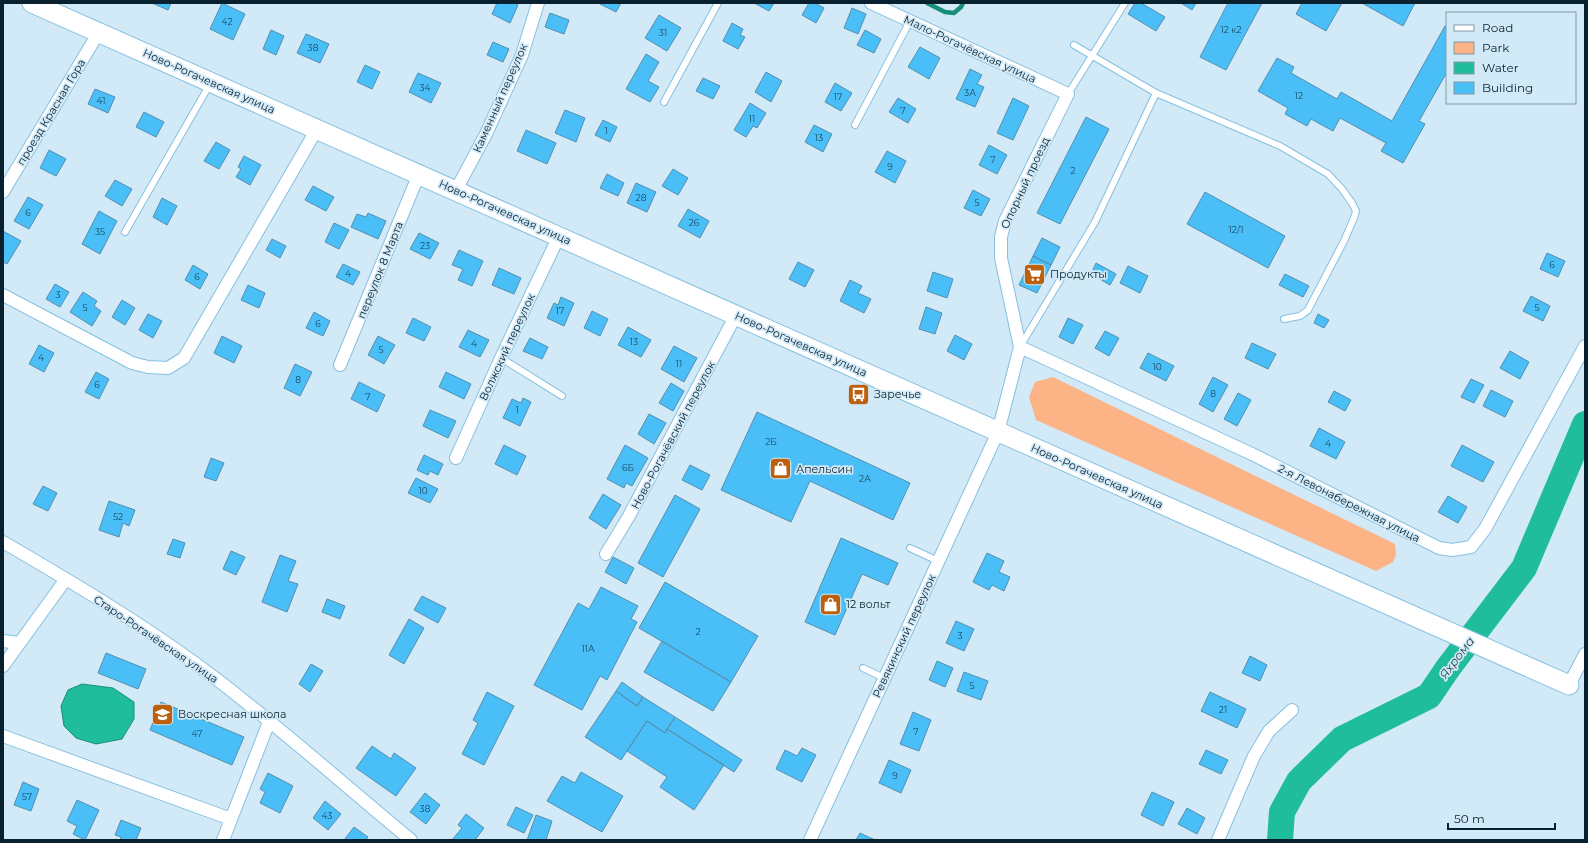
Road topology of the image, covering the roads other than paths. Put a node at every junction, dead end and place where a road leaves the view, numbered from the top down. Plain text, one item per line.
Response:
1 (32, 3) edge
2 (538, 3) edge
3 (718, 3) edge
4 (871, 3) edge
5 (1125, 3) edge
6 (910, 21) junction
7 (99, 32) junction
8 (1074, 45) dead end
9 (1092, 55) junction
10 (211, 82) junction
11 (1156, 93) junction
12 (1068, 94) junction
13 (664, 102) dead end
14 (855, 125) dead end
15 (317, 129) junction
16 (419, 174) junction
17 (456, 190) junction
18 (3, 192) edge
19 (125, 232) dead end
20 (559, 236) junction
21 (3, 295) edge
22 (736, 315) junction
23 (1284, 319) dead end
24 (1020, 346) junction
25 (1585, 346) edge
26 (501, 358) junction
27 (340, 365) dead end
28 (562, 396) dead end
29 (998, 432) junction
30 (456, 458) dead end
31 (3, 542) edge
32 (910, 548) dead end
33 (606, 554) dead end
34 (938, 561) junction
35 (66, 579) junction
36 (3, 641) edge
37 (19, 643) junction
38 (1585, 654) edge
39 (3, 666) edge
40 (863, 668) dead end
41 (884, 678) junction
42 (1563, 683) joint
43 (1292, 710) dead end
44 (269, 722) junction
45 (3, 736) edge
46 (231, 819) junction
47 (223, 840) edge
48 (411, 840) edge
49 (810, 840) edge
50 (1218, 840) edge

1 - 7 main road, Ново-Рогачевская улица
2 - 17 street, Каменный переулок
3 - 13 lane
4 - 6 street, Мало-Рогачёвская улица
5 - 9 lane
6 - 12 street, Мало-Рогачёвская улица
6 - 14 lane
7 - 10 main road, Ново-Рогачевская улица
7 - 18 street, проезд Красная Гора
8 - 9 lane
9 - 11 lane
9 - 12 lane
10 - 15 main road, Ново-Рогачевская улица
10 - 19 lane
11 - 23 lane
11 - 24 lane
12 - 24 street, Опорный проезд
15 - 16 main road, Ново-Рогачевская улица
15 - 21 street
16 - 17 main road, Ново-Рогачевская улица
16 - 27 street, переулок 8 Марта
17 - 20 main road, Ново-Рогачевская улица
20 - 22 main road, Ново-Рогачевская улица
20 - 26 street, Волжский переулок
22 - 29 main road, Ново-Рогачевская улица
22 - 33 street, Ново-Рогачёвский переулок
24 - 25 street, 2-я Левонабережная улица
24 - 29 street, Ревякинский переулок
26 - 28 lane
26 - 30 street, Волжский переулок
29 - 34 street, Ревякинский переулок
29 - 42 main road, Ново-Рогачевская улица
31 - 35 street, Старо-Рогачёвская улица
32 - 34 lane
34 - 41 street, Ревякинский переулок
35 - 37 street
35 - 44 street, Старо-Рогачёвская улица
36 - 37 street
37 - 39 street
38 - 42 street
40 - 41 lane
41 - 49 street, Ревякинский переулок
43 - 50 street
44 - 46 street
44 - 48 street, Старо-Рогачёвская улица
45 - 46 street
46 - 47 street

